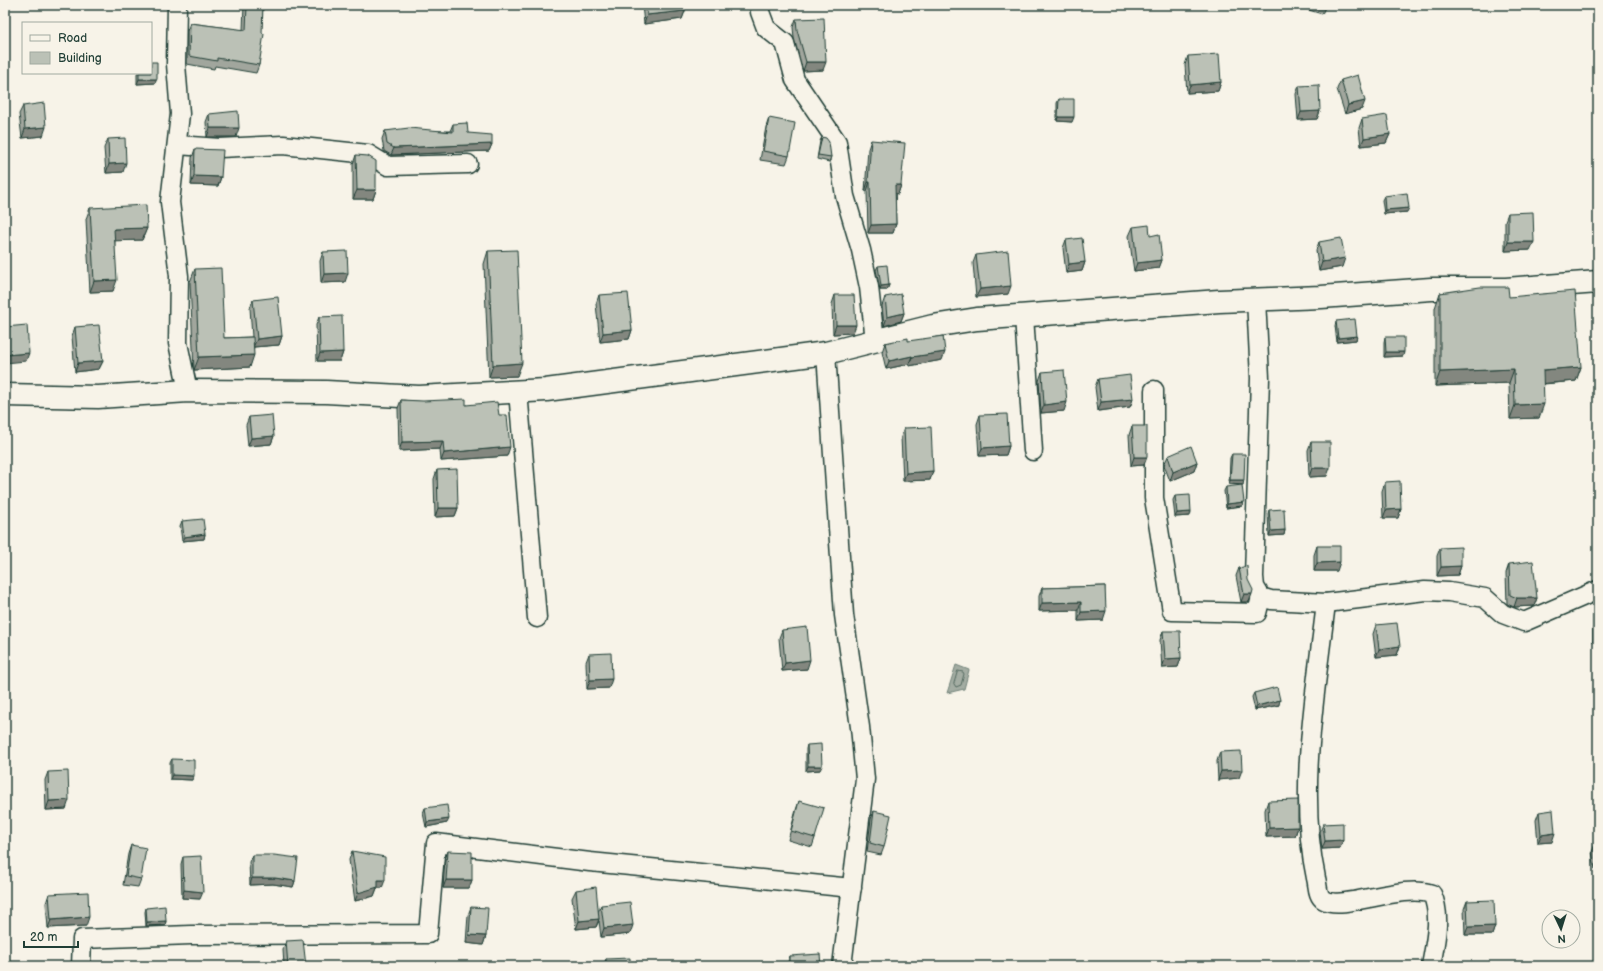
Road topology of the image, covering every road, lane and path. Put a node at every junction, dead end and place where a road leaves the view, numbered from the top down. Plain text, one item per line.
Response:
1 (177, 5) edge
2 (760, 5) edge
3 (177, 145) junction
4 (468, 164) dead end
5 (1598, 282) edge
6 (1256, 299) junction
7 (1024, 316) junction
8 (874, 341) junction
9 (826, 353) junction
10 (1154, 390) dead end
11 (188, 391) junction
12 (518, 391) junction
13 (5, 395) edge
14 (1033, 451) dead end
15 (1598, 590) edge
16 (1261, 597) junction
17 (1326, 603) junction
18 (537, 618) dead end
19 (852, 888) junction
20 (81, 966) edge
21 (842, 966) edge
22 (1430, 966) edge

1 - 3 street
2 - 8 street
3 - 4 street
3 - 11 street
5 - 6 main road
6 - 7 main road
6 - 16 street
7 - 8 main road
7 - 14 street
8 - 9 main road
9 - 12 main road
9 - 19 street
10 - 16 street
11 - 12 main road
11 - 13 main road
12 - 18 street
15 - 17 street
16 - 17 street
17 - 22 street
19 - 20 street
19 - 21 street

